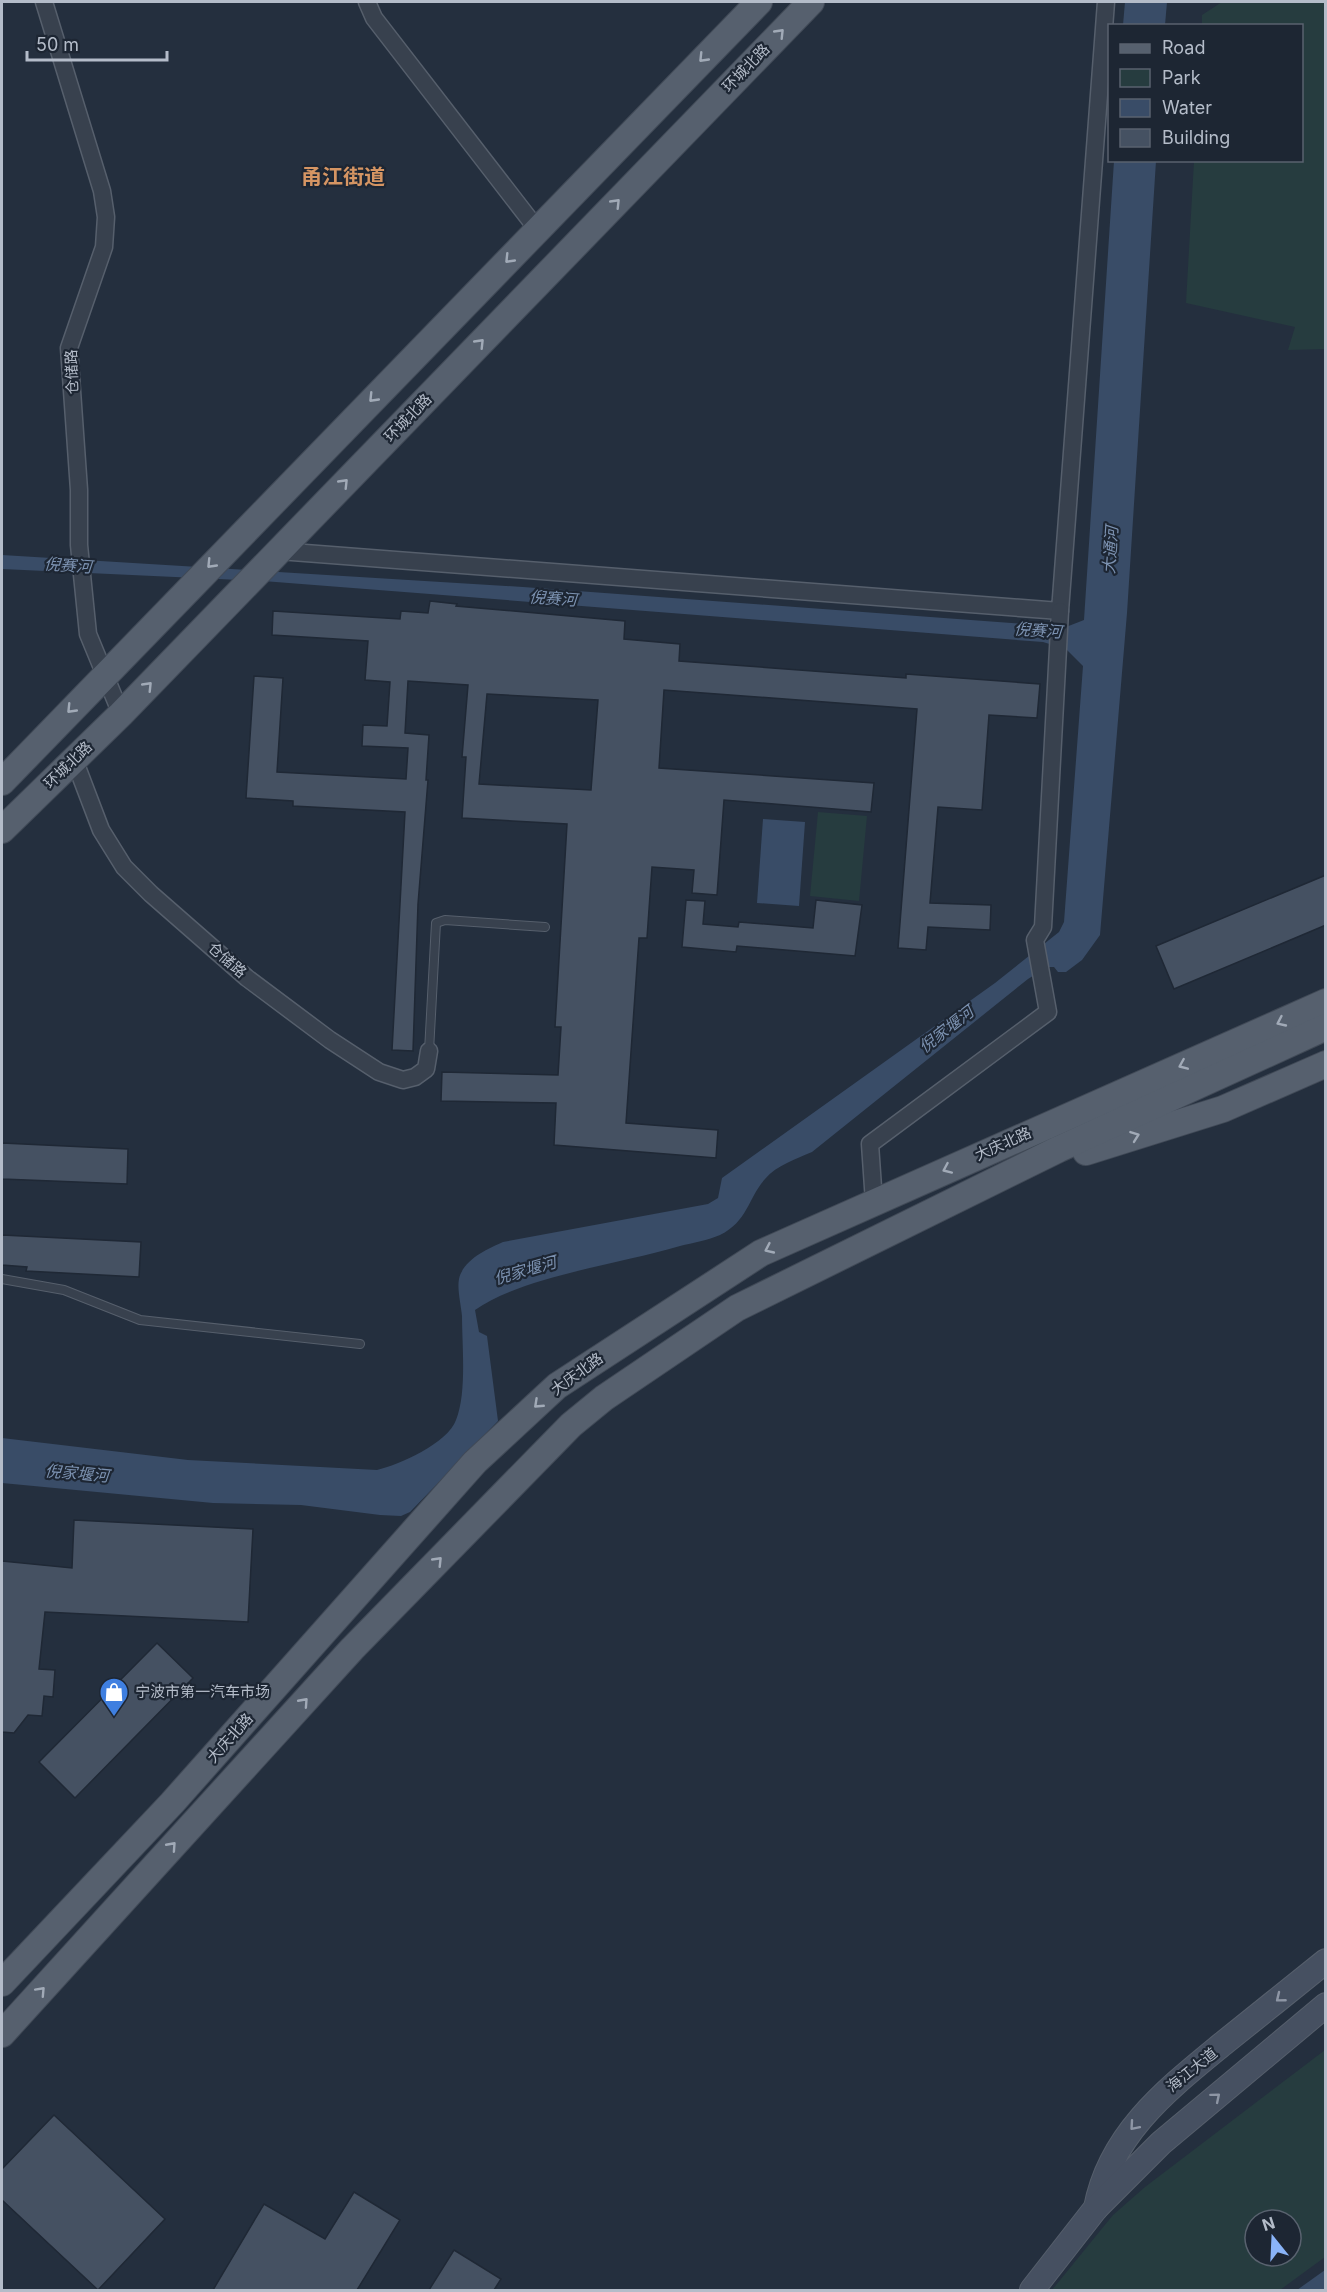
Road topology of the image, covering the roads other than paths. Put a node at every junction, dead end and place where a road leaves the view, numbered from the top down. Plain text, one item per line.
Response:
1 (44, 2) edge
2 (367, 2) edge
3 (759, 2) edge
4 (811, 2) edge
5 (1106, 2) edge
6 (537, 229) junction
7 (279, 551) junction
8 (1060, 611) junction
9 (105, 674) junction
10 (121, 714) junction
11 (74, 759) junction
12 (2, 782) edge
13 (2, 830) edge
14 (545, 927) dead end
15 (1326, 1002) edge
16 (1326, 1027) edge
17 (429, 1051) joint
18 (1326, 1064) edge
19 (1059, 1149) junction
20 (874, 1202) junction
21 (2, 1279) edge
22 (360, 1344) dead end
23 (1326, 1961) edge
24 (2, 1983) edge
25 (1326, 2005) edge
26 (2, 2034) edge
27 (1096, 2208) junction
28 (1032, 2290) edge

1 - 9 street, 仓储路
2 - 6 street
3 -> 6 main road
7 -> 4 main road, 环城北路
5 - 8 street
6 -> 9 main road
7 - 8 street
10 -> 7 main road, 环城北路
8 - 20 street
9 - 10 street, 仓储路
9 -> 12 main road
10 - 11 main road, 环城北路
11 - 13 main road, 环城北路
11 - 17 street, 仓储路
14 - 17 lane
15 -> 20 main road, 大庆北路
16 - 19 main road, 大庆北路
19 -> 18 main road
26 -> 19 main road, 大庆北路
20 -> 24 main road, 大庆北路
21 - 22 lane
23 -> 27 main road, 海江大道
27 -> 25 main road, 海江大道
27 - 28 main road, 海江大道

